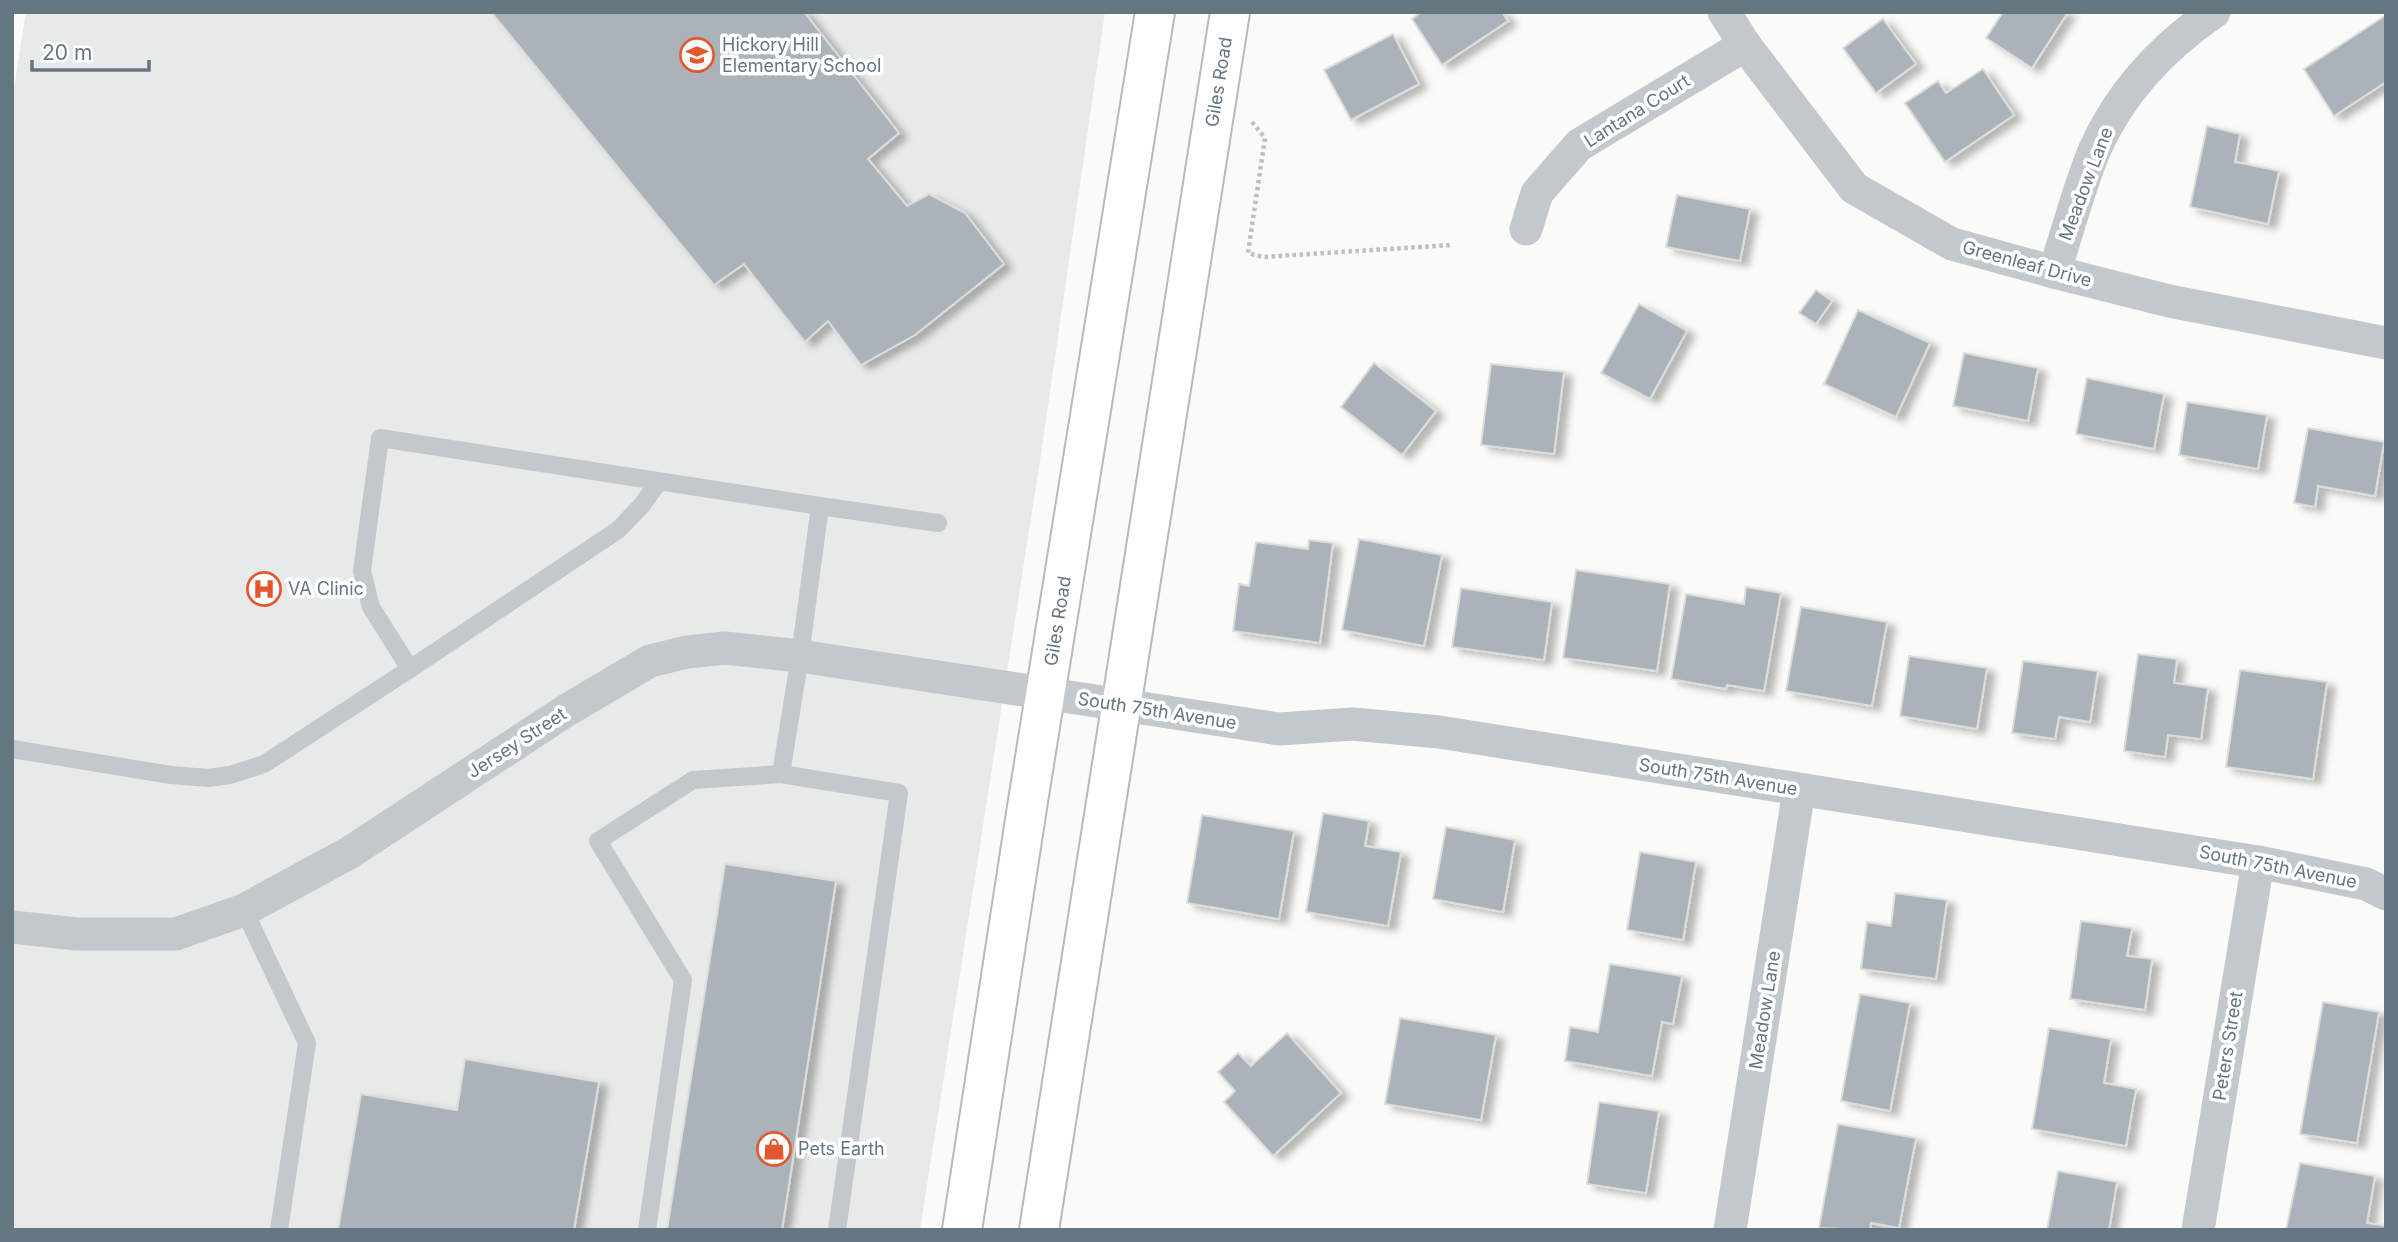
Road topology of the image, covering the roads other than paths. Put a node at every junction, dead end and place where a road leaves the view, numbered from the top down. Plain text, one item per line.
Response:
1 (1156, 12) edge
2 (1230, 12) edge
3 (1724, 12) edge
4 (2214, 12) edge
5 (1745, 45) junction
6 (1525, 229) dead end
7 (2054, 272) junction
8 (2386, 343) edge
9 (659, 481) junction
10 (820, 506) junction
11 (938, 523) dead end
12 (800, 656) junction
13 (410, 669) junction
14 (1046, 694) junction
15 (1119, 705) junction
16 (12, 749) edge
17 (781, 774) junction
18 (1799, 790) junction
19 (2258, 862) junction
20 (2386, 894) edge
21 (244, 910) junction
22 (12, 927) edge
23 (279, 1230) edge
24 (647, 1230) edge
25 (837, 1230) edge
26 (962, 1230) edge
27 (1038, 1230) edge
28 (1730, 1230) edge
29 (2198, 1230) edge

1 - 14 main road, Giles Road
2 - 15 main road, Giles Road
3 - 5 street, Greenleaf Drive
4 - 7 street, Meadow Lane
5 - 6 street, Lantana Court
5 - 7 street, Greenleaf Drive
7 - 8 street, Greenleaf Drive
9 - 10 lane
9 - 13 lane
9 - 13 lane
10 - 11 lane
10 - 12 lane
12 - 14 street, Jersey Street
12 - 17 lane
12 - 21 street, Jersey Street
13 - 16 lane
14 - 15 street, South 75th Avenue
14 - 26 main road, Giles Road
15 - 18 street, South 75th Avenue
15 - 27 main road, Giles Road
17 - 24 lane
17 - 25 lane
18 - 19 street, South 75th Avenue
18 - 28 street, Meadow Lane
19 - 20 street, South 75th Avenue
19 - 29 street, Peters Street
21 - 22 street, Jersey Street
21 - 23 lane

